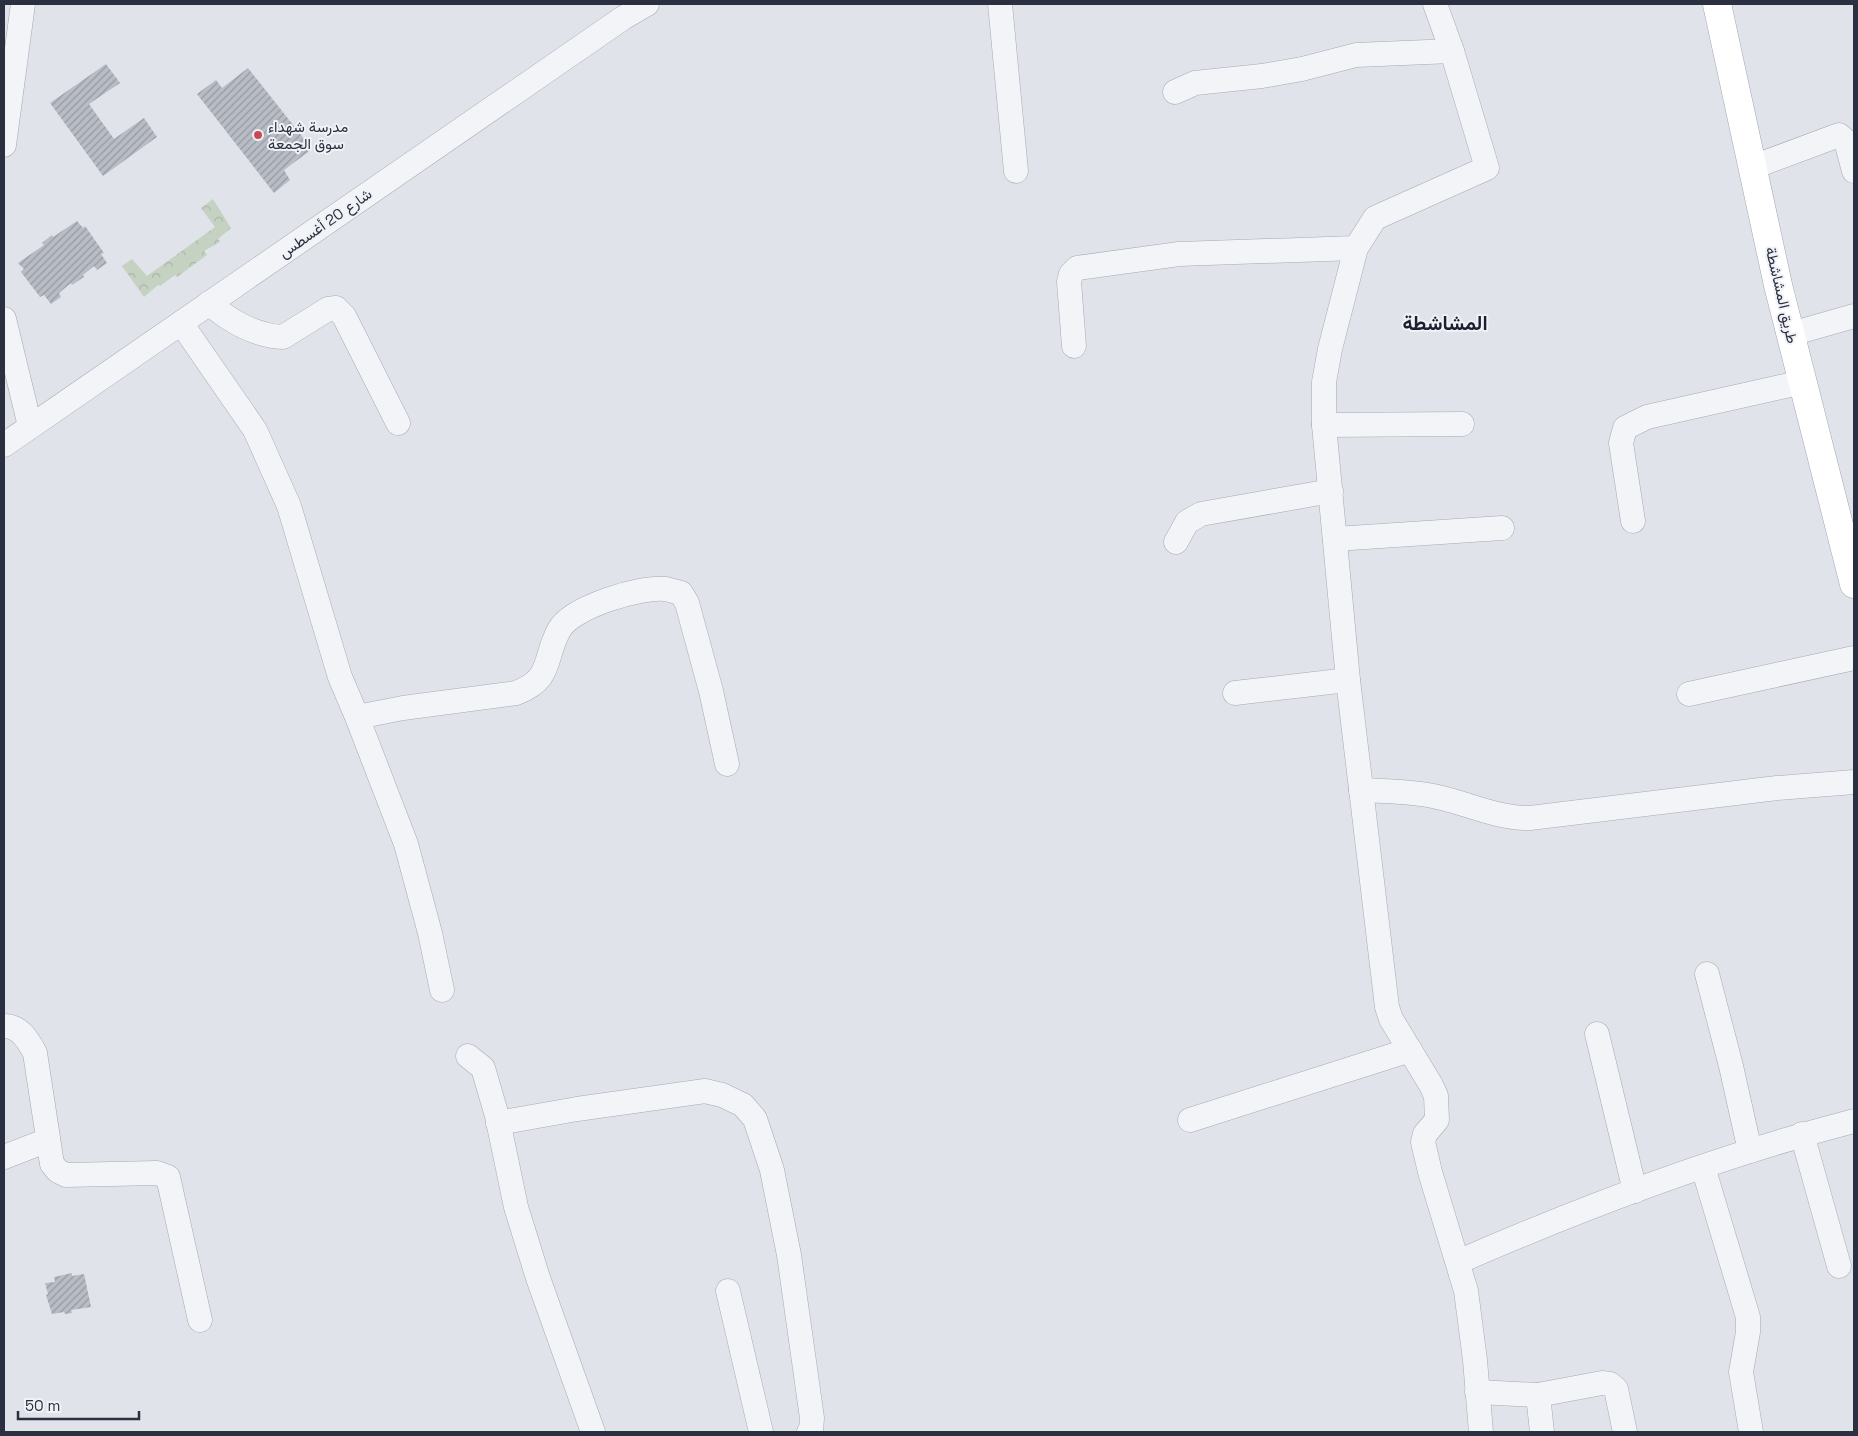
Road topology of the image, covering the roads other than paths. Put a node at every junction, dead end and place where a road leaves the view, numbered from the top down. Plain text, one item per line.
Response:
1 (23, 4) edge
2 (647, 4) edge
3 (1000, 4) edge
4 (1435, 4) edge
5 (1716, 4) edge
6 (1452, 51) junction
7 (1175, 92) dead end
8 (4, 145) edge
9 (1753, 167) junction
10 (1016, 171) dead end
11 (1854, 171) edge
12 (1356, 248) junction
13 (209, 303) junction
14 (1854, 316) edge
15 (4, 319) edge
16 (181, 323) junction
17 (1791, 334) junction
18 (1074, 346) dead end
19 (1803, 382) junction
20 (398, 423) dead end
21 (1462, 424) dead end
22 (1324, 425) junction
23 (30, 426) junction
24 (4, 444) edge
25 (1331, 491) junction
26 (1632, 521) dead end
27 (1502, 528) dead end
28 (1335, 539) junction
29 (1176, 542) dead end
30 (1854, 584) edge
31 (1854, 658) edge
32 (1348, 680) junction
33 (1235, 693) dead end
34 (1689, 694) dead end
35 (357, 717) junction
36 (727, 764) dead end
37 (1854, 782) edge
38 (1361, 790) junction
39 (1707, 974) dead end
40 (442, 990) dead end
41 (4, 1026) edge
42 (1597, 1034) dead end
43 (1410, 1050) junction
44 (468, 1056) dead end
45 (1190, 1120) dead end
46 (1854, 1121) edge
47 (498, 1123) junction
48 (1802, 1134) junction
49 (48, 1140) junction
50 (1750, 1152) junction
51 (4, 1158) edge
52 (1702, 1167) junction
53 (1636, 1191) junction
54 (1458, 1262) junction
55 (1838, 1266) dead end
56 (728, 1291) dead end
57 (200, 1320) dead end
58 (1478, 1392) junction
59 (1538, 1395) junction
60 (594, 1432) edge
61 (761, 1432) edge
62 (809, 1432) edge
63 (1481, 1432) edge
64 (1542, 1432) edge
65 (1625, 1432) edge
66 (1751, 1432) edge

1 - 8 street
2 - 13 street, شارع 20 أغسطس
3 - 10 street
4 - 6 street
5 - 9 main road, طريق المشاشطة
6 - 7 street
6 - 12 street
9 - 11 street
9 - 17 main road, طريق المشاشطة
12 - 18 street
12 - 22 street
13 - 16 street, شارع 20 أغسطس
13 - 20 street
14 - 17 street
15 - 23 street
16 - 23 street, شارع 20 أغسطس
16 - 35 street
17 - 19 main road, طريق المشاشطة
19 - 26 street
19 - 30 main road, طريق المشاشطة
21 - 22 street
22 - 25 street
23 - 24 street, شارع 20 أغسطس
25 - 28 street
25 - 29 street
27 - 28 street
28 - 32 street
31 - 34 street
32 - 33 street
32 - 38 street
35 - 36 street
35 - 40 street
37 - 38 street
38 - 43 street
39 - 50 street
41 - 49 street
42 - 53 street
43 - 45 street
43 - 54 street
44 - 47 street
46 - 48 street
47 - 60 street
47 - 62 street
48 - 50 street
48 - 55 street
49 - 51 street
49 - 57 street
50 - 52 street
52 - 53 street
52 - 66 street
53 - 54 street
54 - 58 street
56 - 61 street
58 - 59 street
58 - 63 street
59 - 64 street
59 - 65 street

